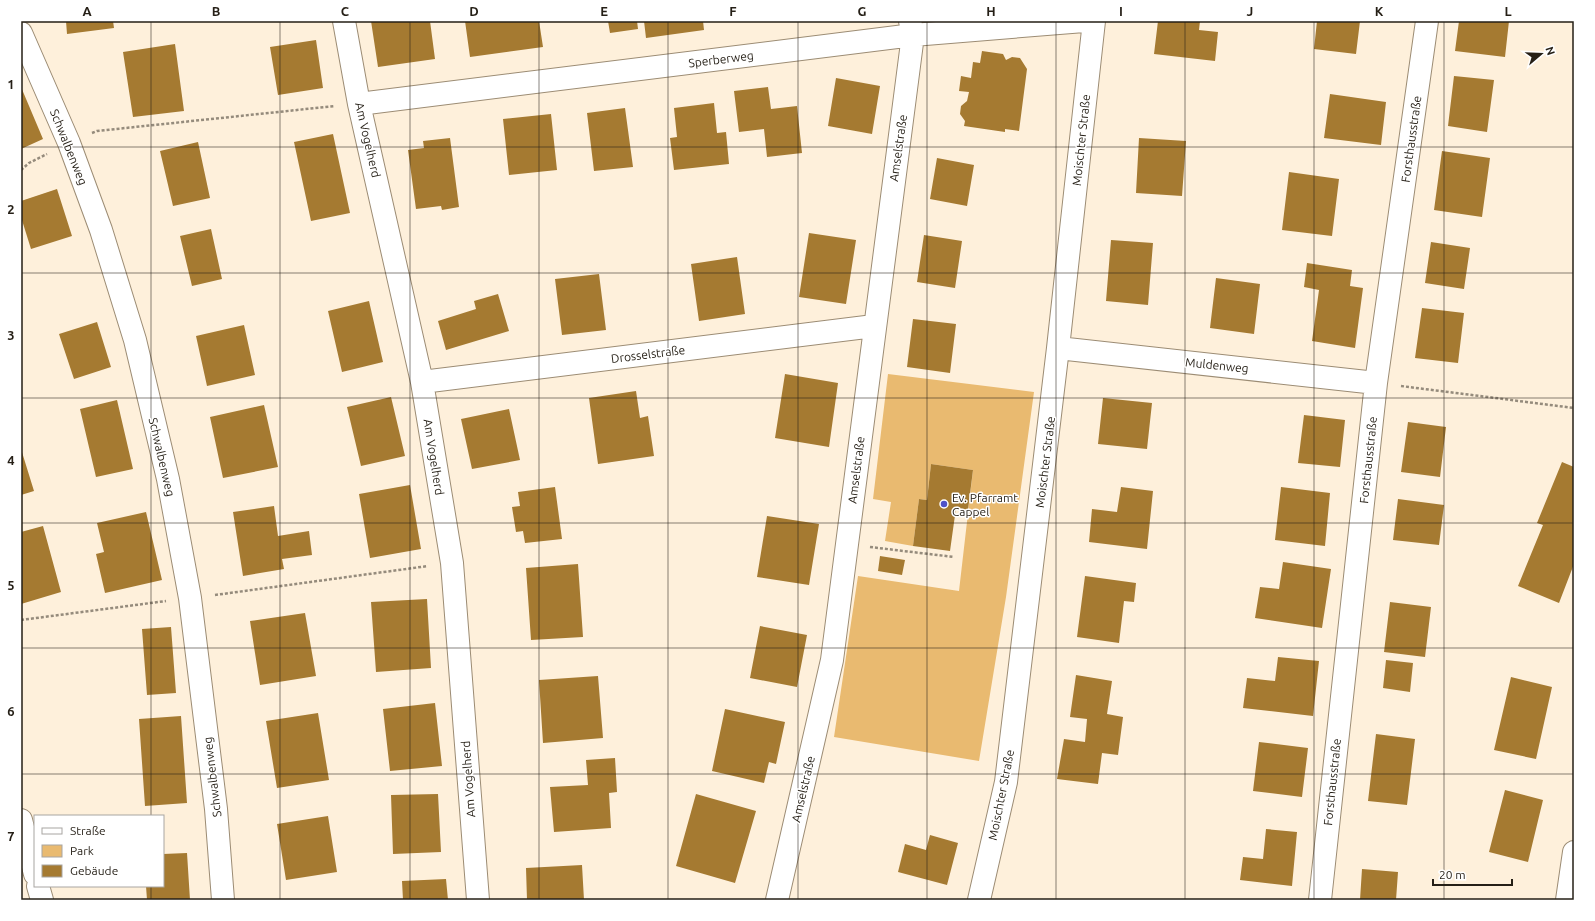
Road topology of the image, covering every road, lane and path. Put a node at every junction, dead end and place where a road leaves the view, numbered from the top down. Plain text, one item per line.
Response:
1 (344, 21) edge
2 (1084, 21) edge
3 (1094, 21) edge
4 (1427, 21) edge
5 (911, 28) edge
6 (21, 33) edge
7 (359, 104) junction
8 (97, 130) dead end
9 (48, 153) dead end
10 (21, 170) edge
11 (874, 326) junction
12 (1058, 348) junction
13 (422, 382) junction
14 (1376, 383) junction
15 (1574, 408) edge
16 (846, 544) junction
17 (954, 557) dead end
18 (452, 563) junction
19 (190, 598) junction
20 (21, 620) edge
21 (21, 820) edge
22 (1574, 852) edge
23 (34, 870) edge
24 (38, 887) edge
25 (42, 900) edge
26 (223, 900) edge
27 (478, 900) edge
28 (777, 900) edge
29 (979, 900) edge
30 (1320, 900) edge
31 (1567, 900) edge

1 - 7 street, Am Vogelherd
2 - 5 street, Sperberweg
3 - 12 street, Moischter Straße
4 - 14 street, Forsthausstraße
5 - 7 street, Sperberweg
5 - 11 street, Amselstraße
6 - 19 street, Schwalbenweg
7 - 8 path
7 - 13 street, Am Vogelherd
9 - 10 path
11 - 13 street, Drosselstraße
11 - 16 street, Amselstraße
12 - 14 street, Muldenweg
12 - 29 street, Moischter Straße
13 - 18 street, Am Vogelherd
14 - 15 path
14 - 30 street, Forsthausstraße
16 - 17 path
16 - 28 street, Amselstraße
18 - 19 path
18 - 27 street, Am Vogelherd
19 - 20 path
19 - 26 street, Schwalbenweg
21 - 23 street
22 - 31 street
24 - 25 street

